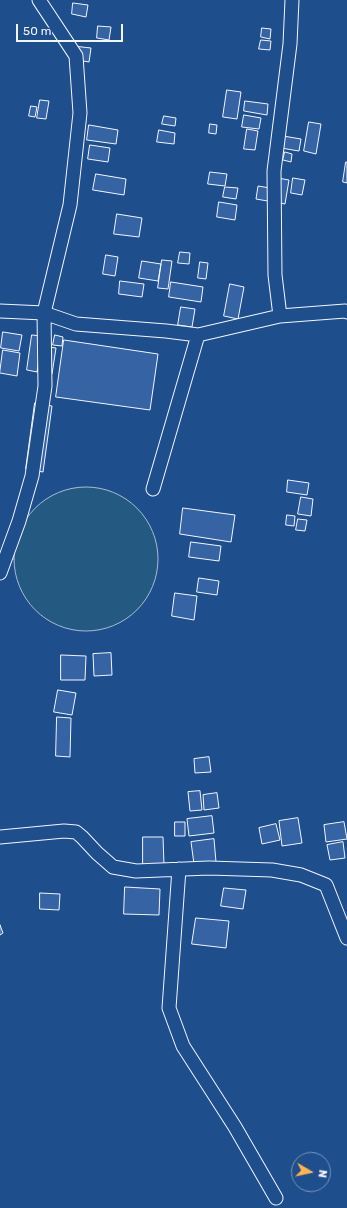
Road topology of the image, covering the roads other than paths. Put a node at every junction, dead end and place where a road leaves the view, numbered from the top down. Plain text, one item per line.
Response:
1 (39, 0) edge
2 (292, 0) edge
3 (0, 311) edge
4 (347, 312) edge
5 (44, 313) junction
6 (280, 316) junction
7 (198, 335) junction
8 (153, 489) dead end
9 (0, 573) edge
10 (0, 837) edge
11 (179, 869) junction
12 (347, 938) edge
13 (276, 1198) dead end

1 - 5 street
2 - 6 street
3 - 5 street
4 - 6 street
5 - 7 street
5 - 9 street
6 - 7 street
7 - 8 street
10 - 11 street
11 - 12 street
11 - 13 street

